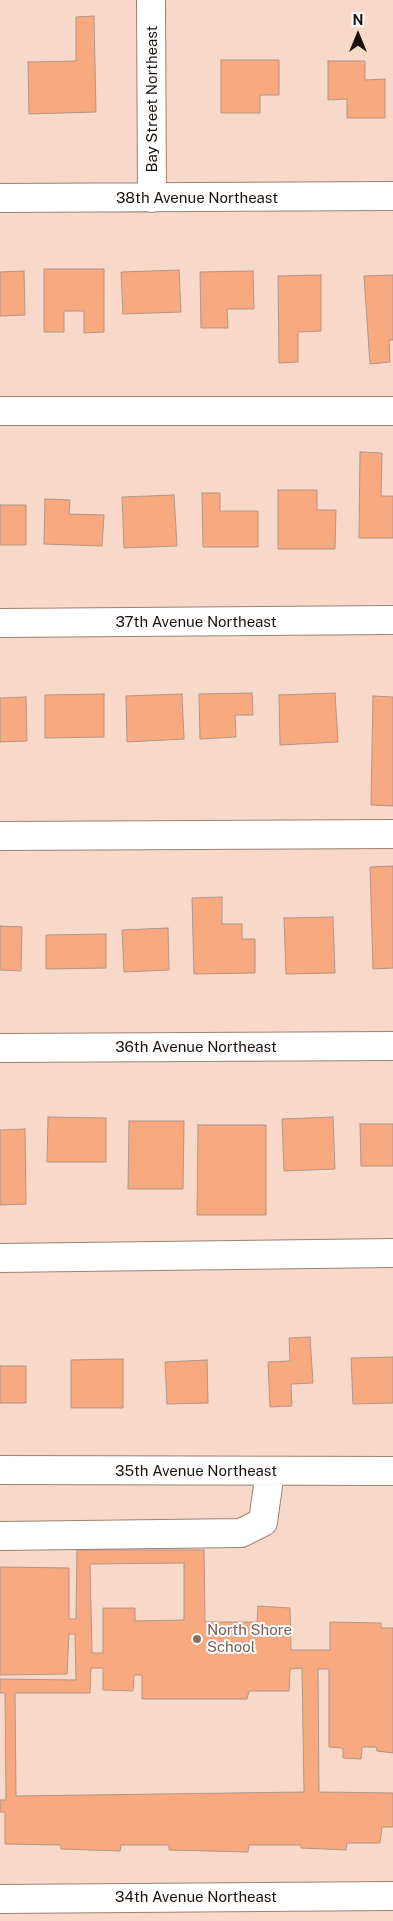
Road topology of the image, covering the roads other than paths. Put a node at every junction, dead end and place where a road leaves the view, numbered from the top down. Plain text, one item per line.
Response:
1 (151, 0) edge
2 (393, 196) edge
3 (0, 198) edge
4 (152, 198) junction
5 (0, 411) edge
6 (393, 411) edge
7 (393, 620) edge
8 (0, 623) edge
9 (393, 834) edge
10 (0, 836) edge
11 (393, 1046) edge
12 (0, 1048) edge
13 (393, 1253) edge
14 (0, 1258) edge
15 (0, 1470) edge
16 (270, 1471) junction
17 (393, 1471) edge
18 (0, 1536) edge
19 (393, 1896) edge
20 (0, 1899) edge

1 - 4 street, Bay Street Northeast
2 - 4 street, 38th Avenue Northeast
3 - 4 street, 38th Avenue Northeast
5 - 6 street
7 - 8 street, 37th Avenue Northeast
9 - 10 street
11 - 12 street, 36th Avenue Northeast
13 - 14 street
15 - 16 street, 35th Avenue Northeast
16 - 17 street, 35th Avenue Northeast
16 - 18 street
19 - 20 street, 34th Avenue Northeast

